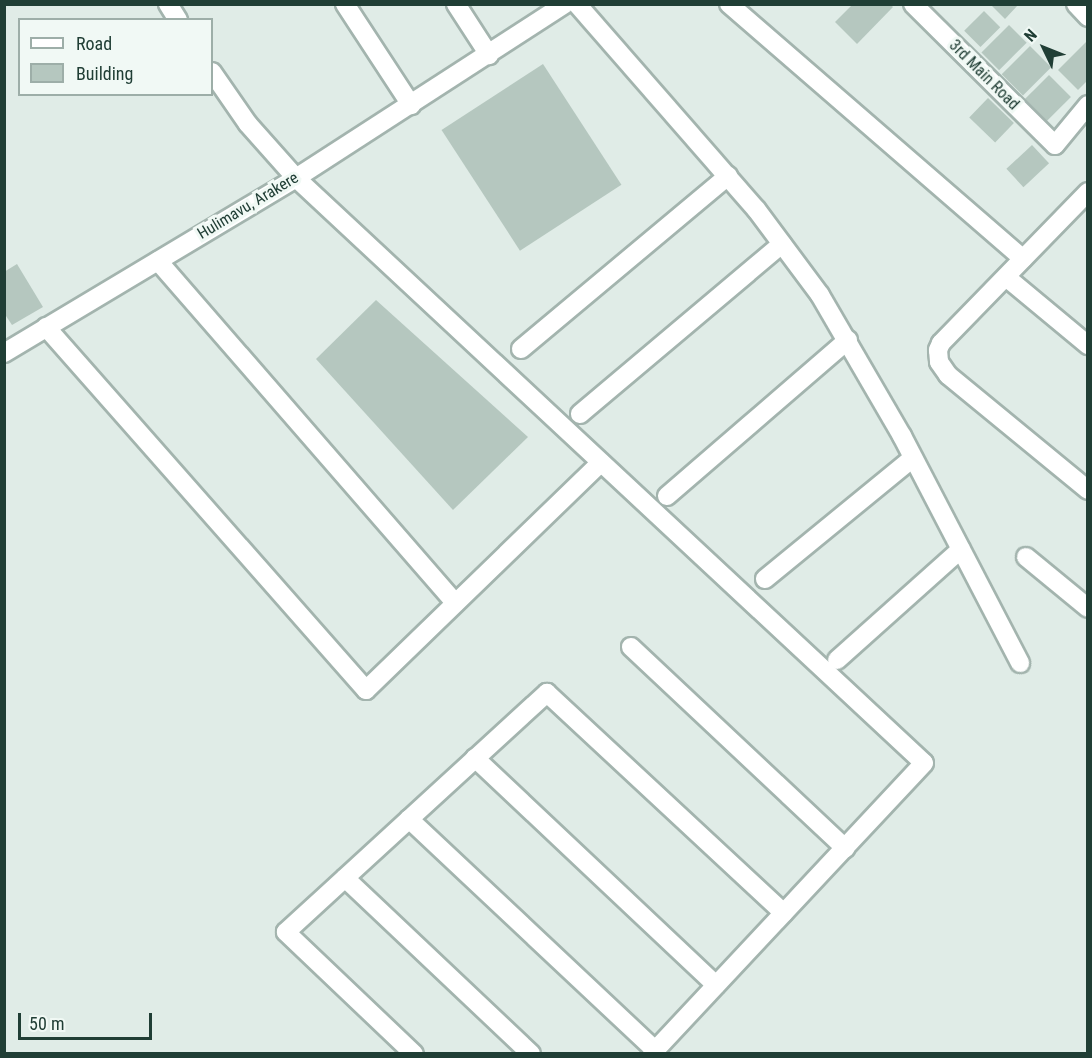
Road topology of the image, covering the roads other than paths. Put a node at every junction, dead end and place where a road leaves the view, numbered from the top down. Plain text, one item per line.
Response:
1 (168, 4) edge
2 (345, 4) edge
3 (456, 4) edge
4 (565, 4) edge
5 (577, 4) edge
6 (729, 4) edge
7 (913, 4) edge
8 (1076, 4) edge
9 (1088, 17) edge
10 (177, 18) edge
11 (489, 55) junction
12 (213, 73) edge
13 (411, 105) junction
14 (1088, 105) edge
15 (296, 177) junction
16 (728, 177) junction
17 (1084, 201) edge
18 (782, 244) junction
19 (1023, 259) junction
20 (158, 261) junction
21 (1006, 277) junction
22 (46, 327) junction
23 (848, 340) junction
24 (1088, 345) edge
25 (521, 349) dead end
26 (4, 353) edge
27 (580, 414) dead end
28 (914, 458) junction
29 (601, 462) junction
30 (1088, 490) edge
31 (667, 496) dead end
32 (961, 549) junction
33 (1026, 557) dead end
34 (765, 579) dead end
35 (455, 603) junction
36 (1088, 609) edge
37 (631, 647) dead end
38 (837, 660) dead end
39 (1020, 663) dead end
40 (475, 758) junction
41 (409, 819) junction
42 (844, 848) junction
43 (345, 878) junction
44 (784, 913) junction
45 (716, 985) junction
46 (653, 1052) edge
47 (414, 1053) edge
48 (531, 1053) edge

1 - 10 street
2 - 13 street
3 - 11 street
4 - 11 street, Hulimavu, Arakere
5 - 16 street
6 - 19 street
7 - 14 street, 3rd Main Road
8 - 9 street
11 - 13 street, Hulimavu, Arakere
12 - 15 street
13 - 15 street, Hulimavu, Arakere
15 - 20 street, Hulimavu, Arakere
15 - 29 street
16 - 18 street
16 - 25 street
17 - 19 street
18 - 23 street
18 - 27 street
19 - 21 street
20 - 22 street, Hulimavu, Arakere
20 - 35 street
21 - 24 street
21 - 30 street
22 - 26 street, Hulimavu, Arakere
22 - 35 street
23 - 28 street
23 - 31 street
28 - 32 street
28 - 34 street
29 - 35 street
29 - 42 street
32 - 38 street
32 - 39 street
33 - 36 street
37 - 42 street
40 - 41 street
40 - 44 street
40 - 45 street
41 - 43 street
41 - 46 street
42 - 44 street
43 - 47 street
43 - 48 street
44 - 45 street
45 - 46 street

